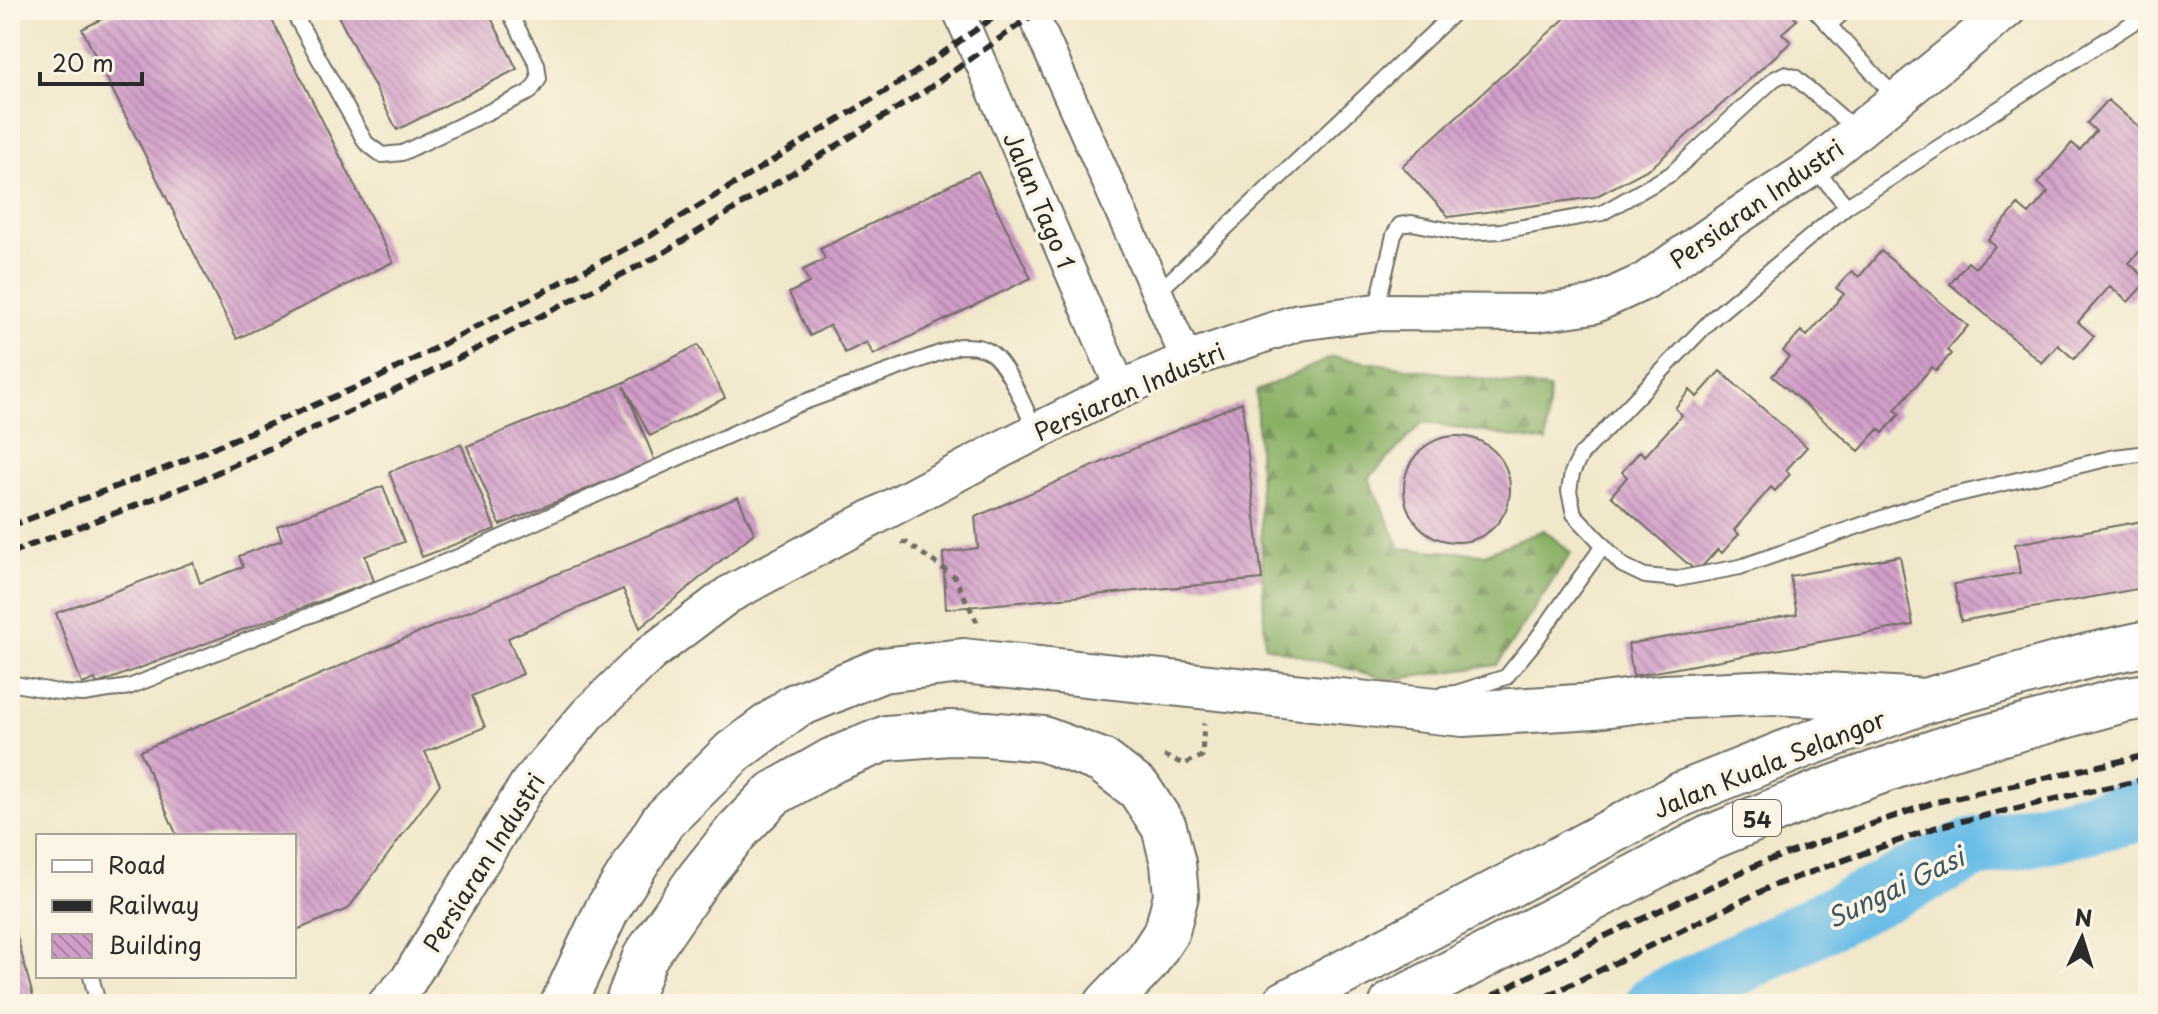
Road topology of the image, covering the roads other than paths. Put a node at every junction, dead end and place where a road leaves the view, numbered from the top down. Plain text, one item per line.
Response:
1 (292, 10) edge
2 (508, 10) edge
3 (958, 10) edge
4 (1031, 10) edge
5 (1457, 10) edge
6 (1815, 10) edge
7 (1846, 10) edge
8 (2007, 10) edge
9 (2148, 13) edge
10 (1829, 25) junction
11 (1897, 99) junction
12 (1857, 131) junction
13 (1813, 167) junction
14 (1847, 206) junction
15 (1158, 292) junction
16 (1376, 312) junction
17 (1187, 360) junction
18 (1121, 389) junction
19 (1036, 431) junction
20 (2148, 453) edge
21 (1603, 546) junction
22 (2148, 643) edge
23 (10, 683) edge
24 (2148, 696) edge
25 (1925, 701) junction
26 (1363, 704) junction
27 (92, 978) edge
28 (98, 1004) edge
29 (386, 1004) edge
30 (563, 1004) edge
31 (627, 1004) edge
32 (1107, 1004) edge
33 (1284, 1004) edge
34 (1392, 1004) edge

1 - 2 lane
3 - 18 street, Jalan Tago 1
4 - 15 street
5 - 15 lane
6 - 10 lane
7 - 10 lane
8 - 11 street, Persiaran Industri
9 - 14 lane
10 - 11 lane
11 - 12 street, Persiaran Industri
12 - 13 street, Persiaran Industri
12 - 16 lane
13 - 14 lane
13 - 16 street, Persiaran Industri
14 - 21 lane
15 - 17 street
16 - 17 street, Persiaran Industri
17 - 18 street, Persiaran Industri
18 - 19 street, Persiaran Industri
19 - 23 lane
19 - 29 street, Persiaran Industri
20 - 21 lane
21 - 26 lane
22 - 25 highway, Jalan Kuala Selangor / 54
24 - 34 highway, Jalan Kuala Selangor / 54
25 - 26 highway
25 - 33 highway, Jalan Kuala Selangor / 54
26 - 30 highway
27 - 28 lane
31 - 32 highway

